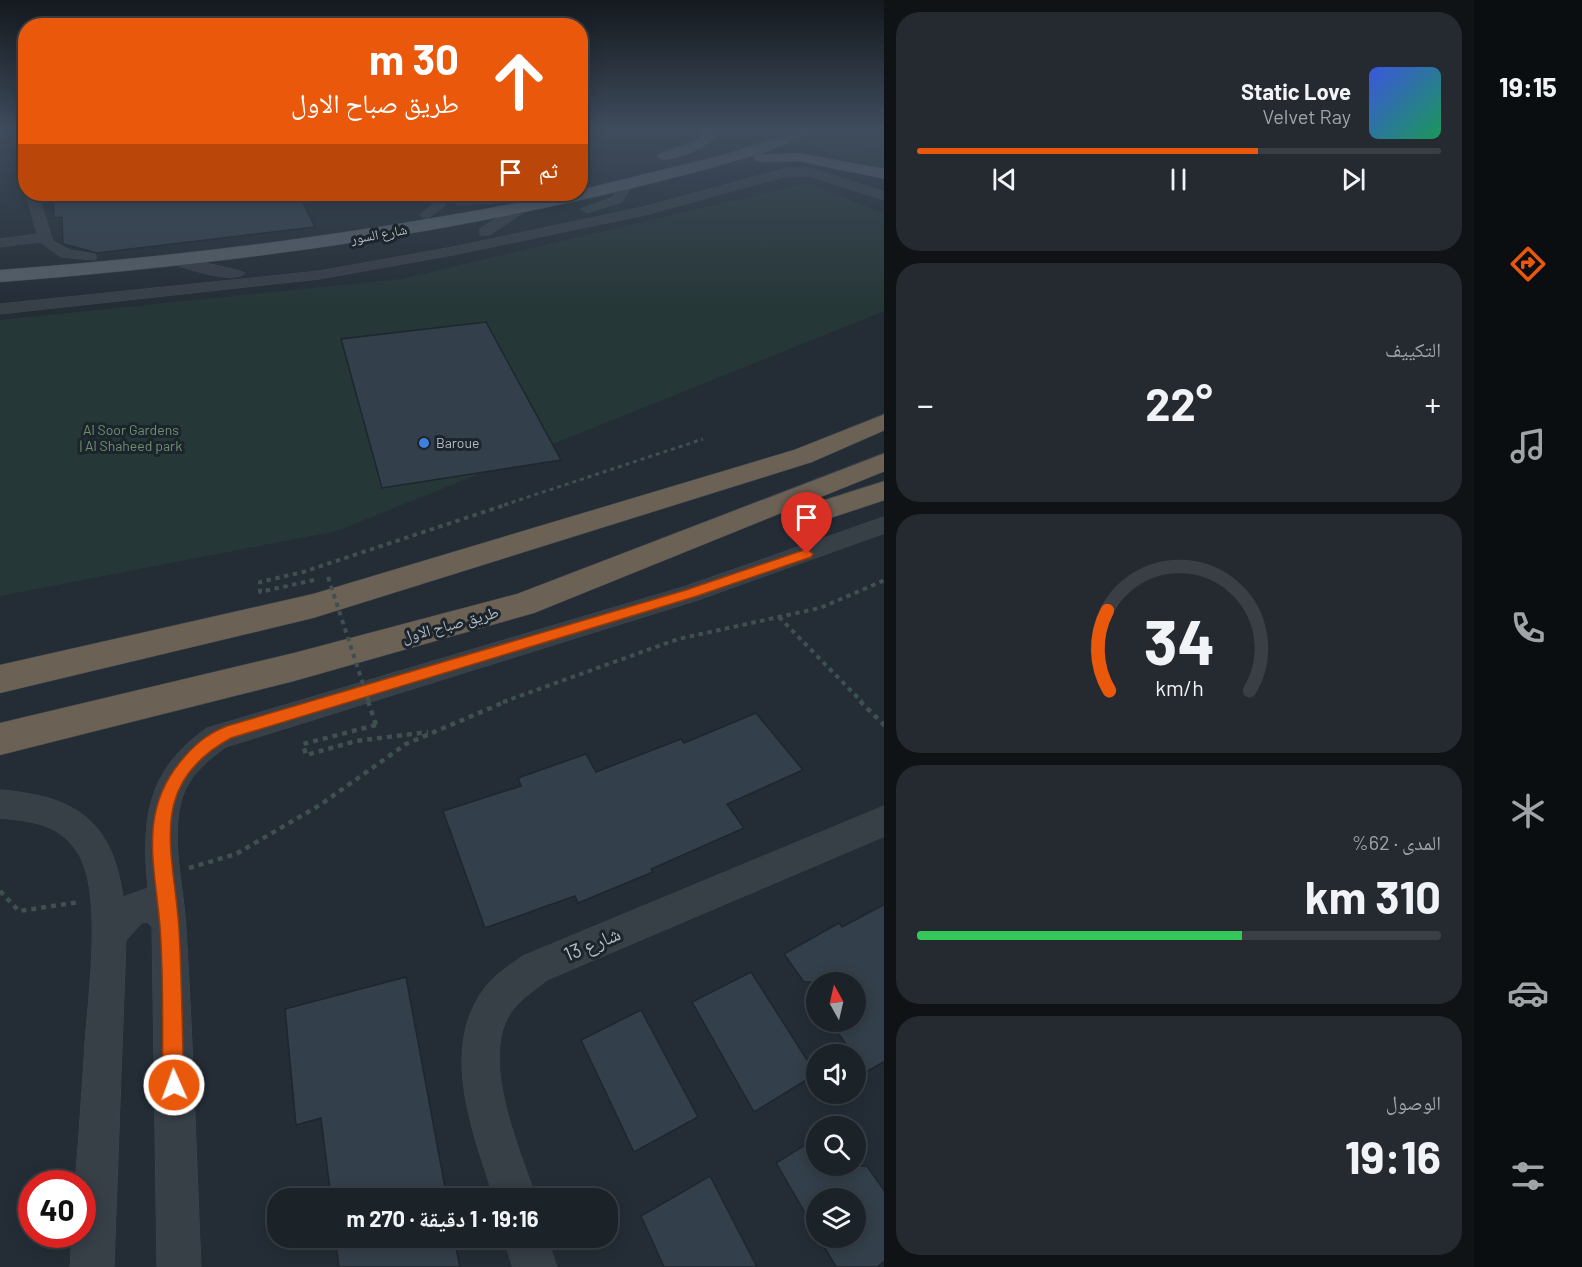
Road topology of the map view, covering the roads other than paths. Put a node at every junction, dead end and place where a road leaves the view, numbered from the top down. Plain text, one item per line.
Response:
1 (626, 188) edge
2 (730, 188) edge
3 (860, 188) edge
4 (884, 196) edge
5 (34, 201) edge
6 (437, 201) edge
7 (514, 201) edge
8 (515, 201) edge
9 (519, 201) edge
10 (427, 216) junction
11 (485, 232) junction
12 (43, 237) junction
13 (0, 243) edge
14 (90, 257) junction
15 (0, 262) edge
16 (180, 262) junction
17 (0, 276) edge
18 (0, 309) edge
19 (884, 400) edge
20 (884, 421) edge
21 (884, 461) edge
22 (884, 490) edge
23 (658, 502) junction
24 (884, 525) edge
25 (523, 604) junction
26 (0, 678) edge
27 (0, 739) edge
28 (0, 804) edge
29 (884, 821) edge
30 (169, 927) junction
31 (109, 937) junction
32 (512, 1188) edge
33 (529, 1248) edge
34 (92, 1267) edge
35 (179, 1267) edge
36 (535, 1267) edge

1 - 11 street
2 - 18 street
3 - 4 street
5 - 12 street
6 - 10 street
7 - 10 main road, شارع السور
8 - 16 main road, شارع السور
9 - 11 street
10 - 14 main road, شارع السور
11 - 16 street
12 - 13 street
12 - 14 street
14 - 15 main road, شارع السور
16 - 17 main road, شارع السور
19 - 23 highway
20 - 23 highway
21 - 25 highway, طريق صباح الاول
22 - 25 highway
23 - 26 highway
24 - 30 street
25 - 27 highway, طريق صباح الاول
28 - 31 street
29 - 32 street, شارع 13
30 - 31 street
30 - 35 street
31 - 34 street
33 - 36 street

